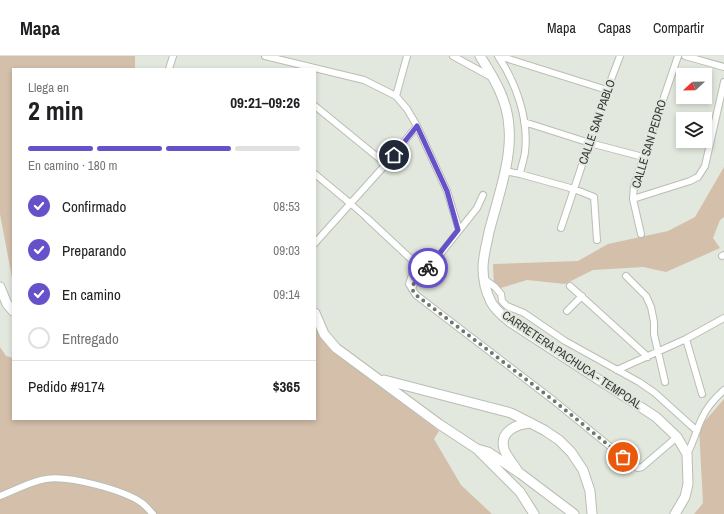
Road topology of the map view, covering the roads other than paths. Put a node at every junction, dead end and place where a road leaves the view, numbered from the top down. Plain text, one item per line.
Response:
1 (174, 56) edge
2 (265, 56) edge
3 (407, 56) edge
4 (453, 56) edge
5 (462, 56) edge
6 (480, 56) edge
7 (498, 56) edge
8 (620, 56) edge
9 (678, 56) edge
10 (685, 56) edge
11 (466, 62) junction
12 (724, 66) edge
13 (305, 67) edge
14 (169, 68) edge
15 (316, 69) edge
16 (494, 78) junction
17 (724, 82) edge
18 (607, 90) junction
19 (396, 96) junction
20 (316, 107) edge
21 (524, 122) junction
22 (417, 126) junction
23 (590, 143) junction
24 (643, 156) junction
25 (386, 164) junction
26 (505, 171) junction
27 (520, 174) junction
28 (316, 175) edge
29 (574, 189) junction
30 (483, 195) dead end
31 (633, 199) junction
32 (351, 204) junction
33 (367, 218) joint
34 (561, 228) dead end
35 (458, 230) junction
36 (641, 234) dead end
37 (597, 240) dead end
38 (316, 242) edge
39 (626, 276) dead end
40 (484, 279) junction
41 (570, 286) dead end
42 (0, 287) edge
43 (412, 289) junction
44 (582, 296) junction
45 (12, 310) edge
46 (567, 311) dead end
47 (316, 315) edge
48 (724, 318) edge
49 (686, 339) junction
50 (658, 353) junction
51 (648, 357) junction
52 (617, 370) junction
53 (378, 378) junction
54 (665, 382) dead end
55 (724, 390) edge
56 (702, 394) dead end
57 (532, 423) junction
58 (696, 431) junction
59 (677, 437) junction
60 (477, 449) junction
61 (687, 454) junction
62 (520, 474) junction
63 (0, 496) edge
64 (592, 512) edge
65 (154, 514) edge
66 (534, 514) edge
67 (574, 514) edge
68 (676, 514) edge

1 - 14 street
2 - 13 street
3 - 19 street
4 - 11 street
5 - 11 street
6 - 16 main road, CARRETERA PACHUCA - TEMPOAL
7 - 18 street
7 - 21 street
8 - 18 street, CALLE SAN PABLO
9 - 24 street, CALLE SAN PEDRO
10 - 12 street
11 - 16 street
15 - 19 street
16 - 26 main road, CARRETERA PACHUCA - TEMPOAL
17 - 31 street
18 - 23 street, CALLE SAN PABLO
19 - 22 street
20 - 25 street
21 - 23 street
21 - 27 street
22 - 25 street
22 - 35 street
23 - 24 street
23 - 29 street, CALLE SAN PABLO
24 - 31 street, CALLE SAN PEDRO
25 - 32 street
26 - 27 street
26 - 40 main road, CARRETERA PACHUCA - TEMPOAL
27 - 29 street
28 - 32 street
29 - 34 street, CALLE SAN PABLO
29 - 37 street
30 - 35 street
31 - 36 street, CALLE SAN PEDRO
32 - 33 street
32 - 38 street
33 - 43 street
35 - 43 street
39 - 50 street
40 - 52 street
40 - 59 main road, CARRETERA PACHUCA - TEMPOAL
41 - 44 street
42 - 45 main road
43 - 59 street
44 - 46 street
44 - 51 street
47 - 53 main road
48 - 49 street
49 - 50 street
49 - 56 street
50 - 51 street
50 - 54 street
51 - 52 street
52 - 58 street
53 - 57 main road
53 - 60 main road
55 - 58 street
57 - 62 main road
57 - 64 main road
58 - 61 street
59 - 61 main road, CARRETERA PACHUCA - TEMPOAL
60 - 62 main road
60 - 66 main road
61 - 68 main road, CARRETERA PACHUCA - TEMPOAL
62 - 67 main road
63 - 65 street

